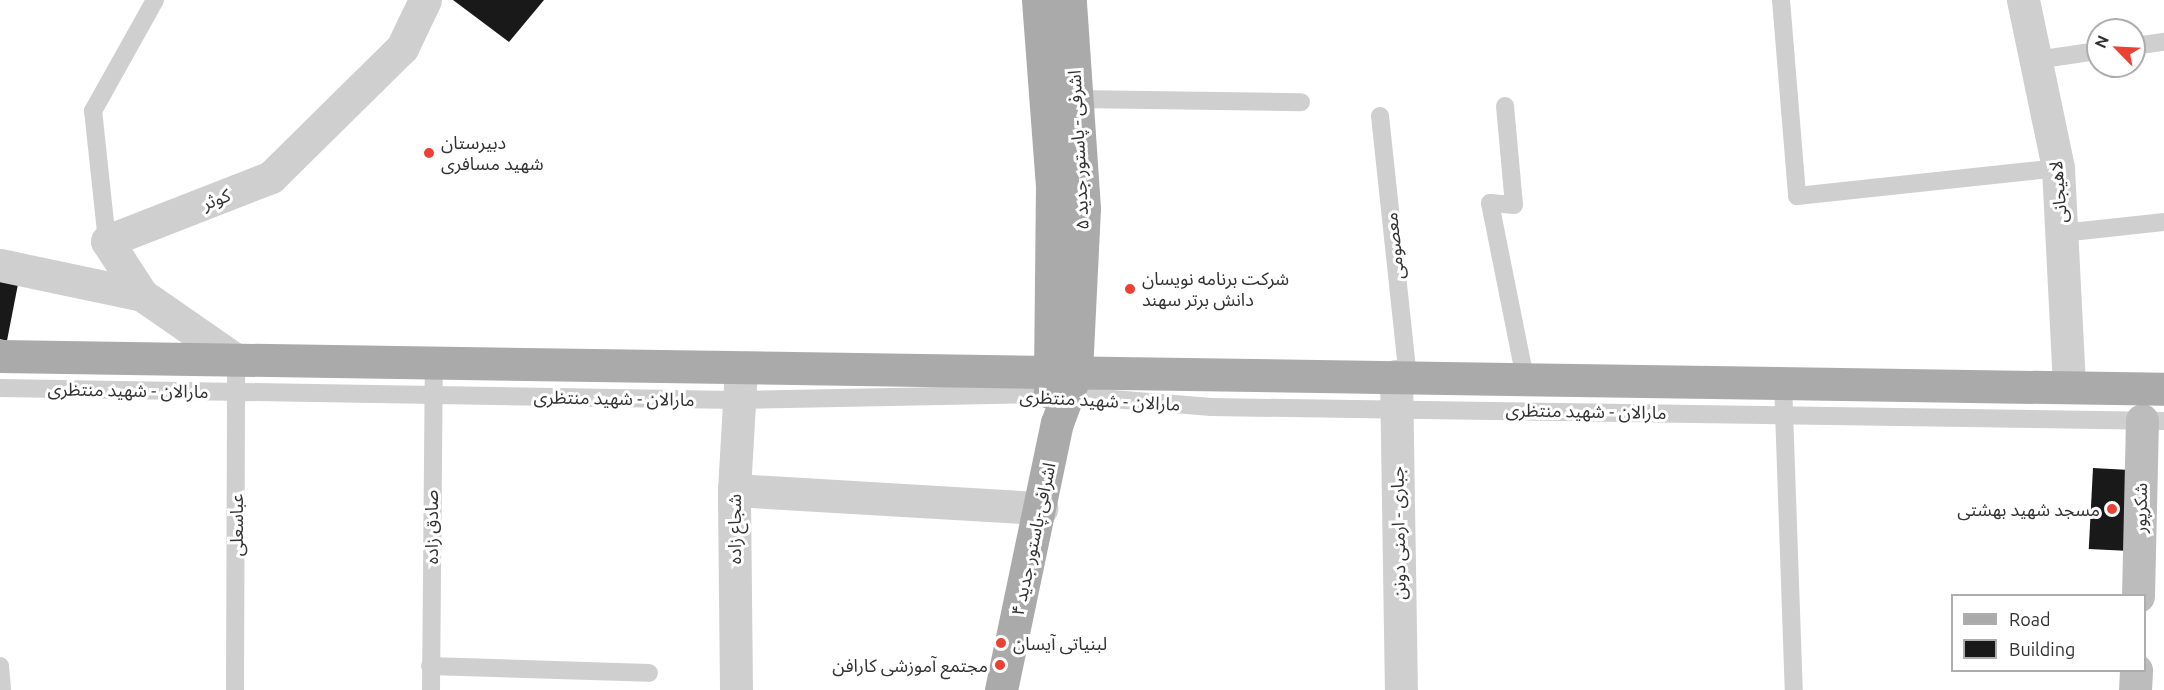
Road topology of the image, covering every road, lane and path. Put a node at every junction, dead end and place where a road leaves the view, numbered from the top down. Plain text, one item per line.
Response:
1 (155, 0) edge
2 (425, 0) edge
3 (1038, 0) edge
4 (1070, 0) edge
5 (1781, 0) edge
6 (2023, 0) edge
7 (2164, 42) edge
8 (2146, 44) edge
9 (2086, 53) edge
10 (2036, 60) junction
11 (1076, 99) junction
12 (1301, 102) dead end
13 (1505, 106) dead end
14 (1380, 116) dead end
15 (2058, 168) junction
16 (2164, 222) edge
17 (2061, 232) junction
18 (107, 241) junction
19 (0, 265) edge
20 (142, 295) junction
21 (0, 356) edge
22 (236, 360) junction
23 (741, 368) junction
24 (1402, 376) junction
25 (1525, 378) junction
26 (433, 379) junction
27 (1783, 382) junction
28 (2069, 387) junction
29 (0, 388) edge
30 (2164, 389) edge
31 (1062, 391) junction
32 (237, 392) junction
33 (737, 400) junction
34 (1396, 409) junction
35 (1784, 414) junction
36 (2153, 421) edge
37 (734, 490) junction
38 (1041, 508) junction
39 (2138, 594) edge
40 (0, 666) edge
41 (430, 666) junction
42 (2136, 672) edge
43 (649, 673) dead end
44 (2, 690) edge
45 (235, 690) edge
46 (430, 690) edge
47 (736, 690) edge
48 (1001, 690) edge
49 (1401, 690) edge
50 (1794, 690) edge
51 (2135, 690) edge

1 - 18 lane
2 - 18 street, کوثر
3 - 31 main road, اشرفی - پاستور جدید ۵
4 - 11 main road, اشرفی - پاستور جدید ۵
5 - 15 lane
6 - 10 street, لاهیجانی
7 - 8 lane
9 - 10 lane
10 - 15 street, لاهیجانی
11 - 12 lane
11 - 31 main road, اشرفی - پاستور جدید ۵
13 - 25 lane
14 - 24 lane, معصومی
15 - 17 street, لاهیجانی
16 - 17 lane
17 - 28 street, لاهیجانی
18 - 20 street
19 - 20 street
20 - 22 street
21 - 22 main road, مارالان - شهید منتظری
22 - 26 main road, مارالان - شهید منتظری
22 - 32 lane, عباسعلی
23 - 26 main road, مارالان - شهید منتظری
23 - 31 main road, مارالان - شهید منتظری
23 - 33 street, شجاع زاده
24 - 25 main road, مارالان - شهید منتظری
24 - 31 main road, مارالان - شهید منتظری
24 - 34 street, جباری - ارمنی دونن
25 - 27 main road, مارالان - شهید منتظری
26 - 32 lane, مارالان - شهید منتظری
26 - 33 lane, مارالان - شهید منتظری
26 - 41 lane, صادق زاده
27 - 28 main road, مارالان - شهید منتظری
27 - 35 lane
28 - 30 main road, مارالان - شهید منتظری
29 - 32 lane, مارالان - شهید منتظری
31 - 33 lane, مارالان - شهید منتظری
31 - 34 lane, مارالان - شهید منتظری
31 - 38 main road, اشرافی-پاستور جدید ۴
32 - 45 lane, عباسعلی
33 - 37 street, شجاع زاده
34 - 35 lane, مارالان - شهید منتظری
34 - 49 street, جباری - ارمنی دونن
35 - 36 lane, مارالان - شهید منتظری
35 - 50 lane
36 - 39 street, شکرپور
37 - 38 street
37 - 47 street, شجاع زاده
38 - 48 main road, اشرافی-پاستور جدید ۴
40 - 44 lane
41 - 43 lane
41 - 46 lane, صادق زاده
42 - 51 street

